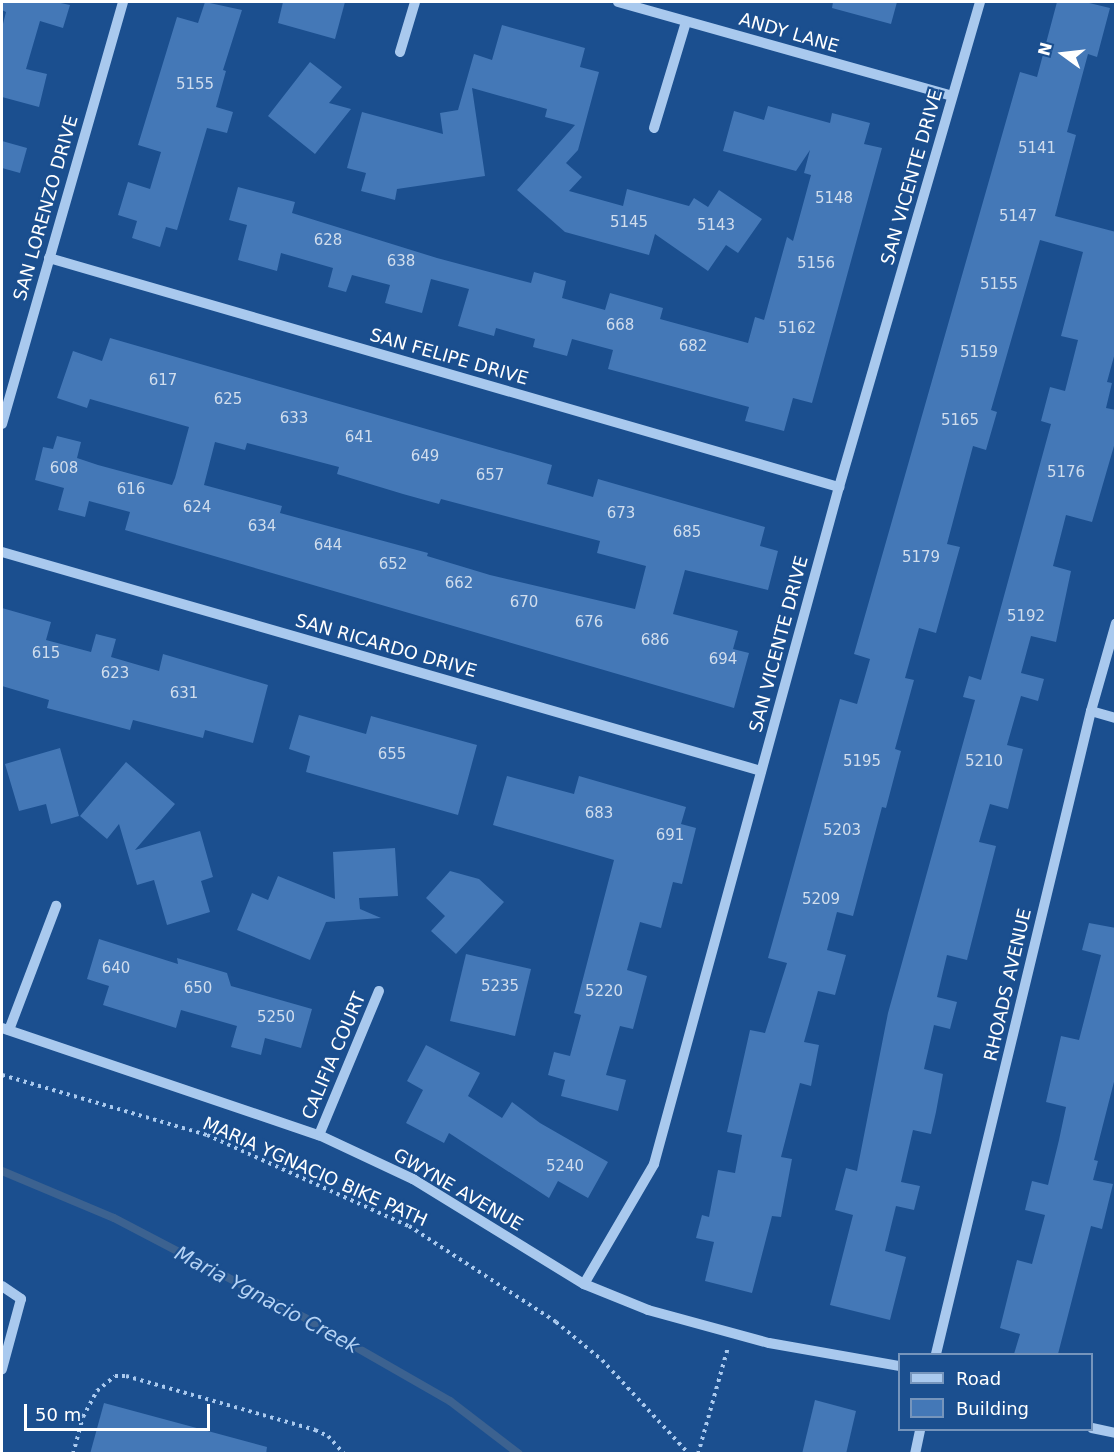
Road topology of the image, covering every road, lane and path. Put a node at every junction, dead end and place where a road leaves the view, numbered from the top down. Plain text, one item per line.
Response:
1 (123, 2) edge
2 (415, 2) edge
3 (618, 2) edge
4 (980, 2) edge
5 (686, 22) junction
6 (400, 52) dead end
7 (952, 96) junction
8 (654, 128) dead end
9 (49, 258) junction
10 (2, 424) edge
11 (840, 487) junction
12 (2, 552) edge
13 (1116, 623) edge
14 (1091, 711) junction
15 (1116, 718) edge
16 (761, 771) junction
17 (56, 906) dead end
18 (379, 991) dead end
19 (5, 1029) edge
20 (2, 1075) edge
21 (319, 1135) junction
22 (584, 1284) junction
23 (2, 1286) edge
24 (732, 1333) junction
25 (936, 1353) edge
26 (898, 1366) edge
27 (2, 1369) edge
28 (1093, 1428) edge
29 (920, 1431) edge
30 (1116, 1433) edge
31 (73, 1454) edge
32 (344, 1454) edge
33 (689, 1454) edge
34 (698, 1454) edge
35 (915, 1454) edge

1 - 9 street, SAN LORENZO DRIVE
2 - 6 street
3 - 5 street, ANDY LANE
4 - 7 street, SAN VICENTE DRIVE
5 - 7 street, ANDY LANE
5 - 8 street
7 - 11 street, SAN VICENTE DRIVE
9 - 10 street, SAN LORENZO DRIVE
9 - 11 street, SAN FELIPE DRIVE
11 - 16 street, SAN VICENTE DRIVE
12 - 16 street, SAN RICARDO DRIVE
13 - 14 street, RHOADS AVENUE
14 - 15 street
14 - 25 street, RHOADS AVENUE
16 - 22 street, SAN VICENTE DRIVE
17 - 19 street
18 - 21 street, CALIFIA COURT
19 - 21 street, GWYNE AVENUE
20 - 33 path, MARIA YGNACIO BIKE PATH
21 - 22 street, GWYNE AVENUE
22 - 24 street, GWYNE AVENUE
23 - 27 street
24 - 26 street, GWYNE AVENUE
24 - 34 path
28 - 30 street
29 - 35 street
31 - 32 path

